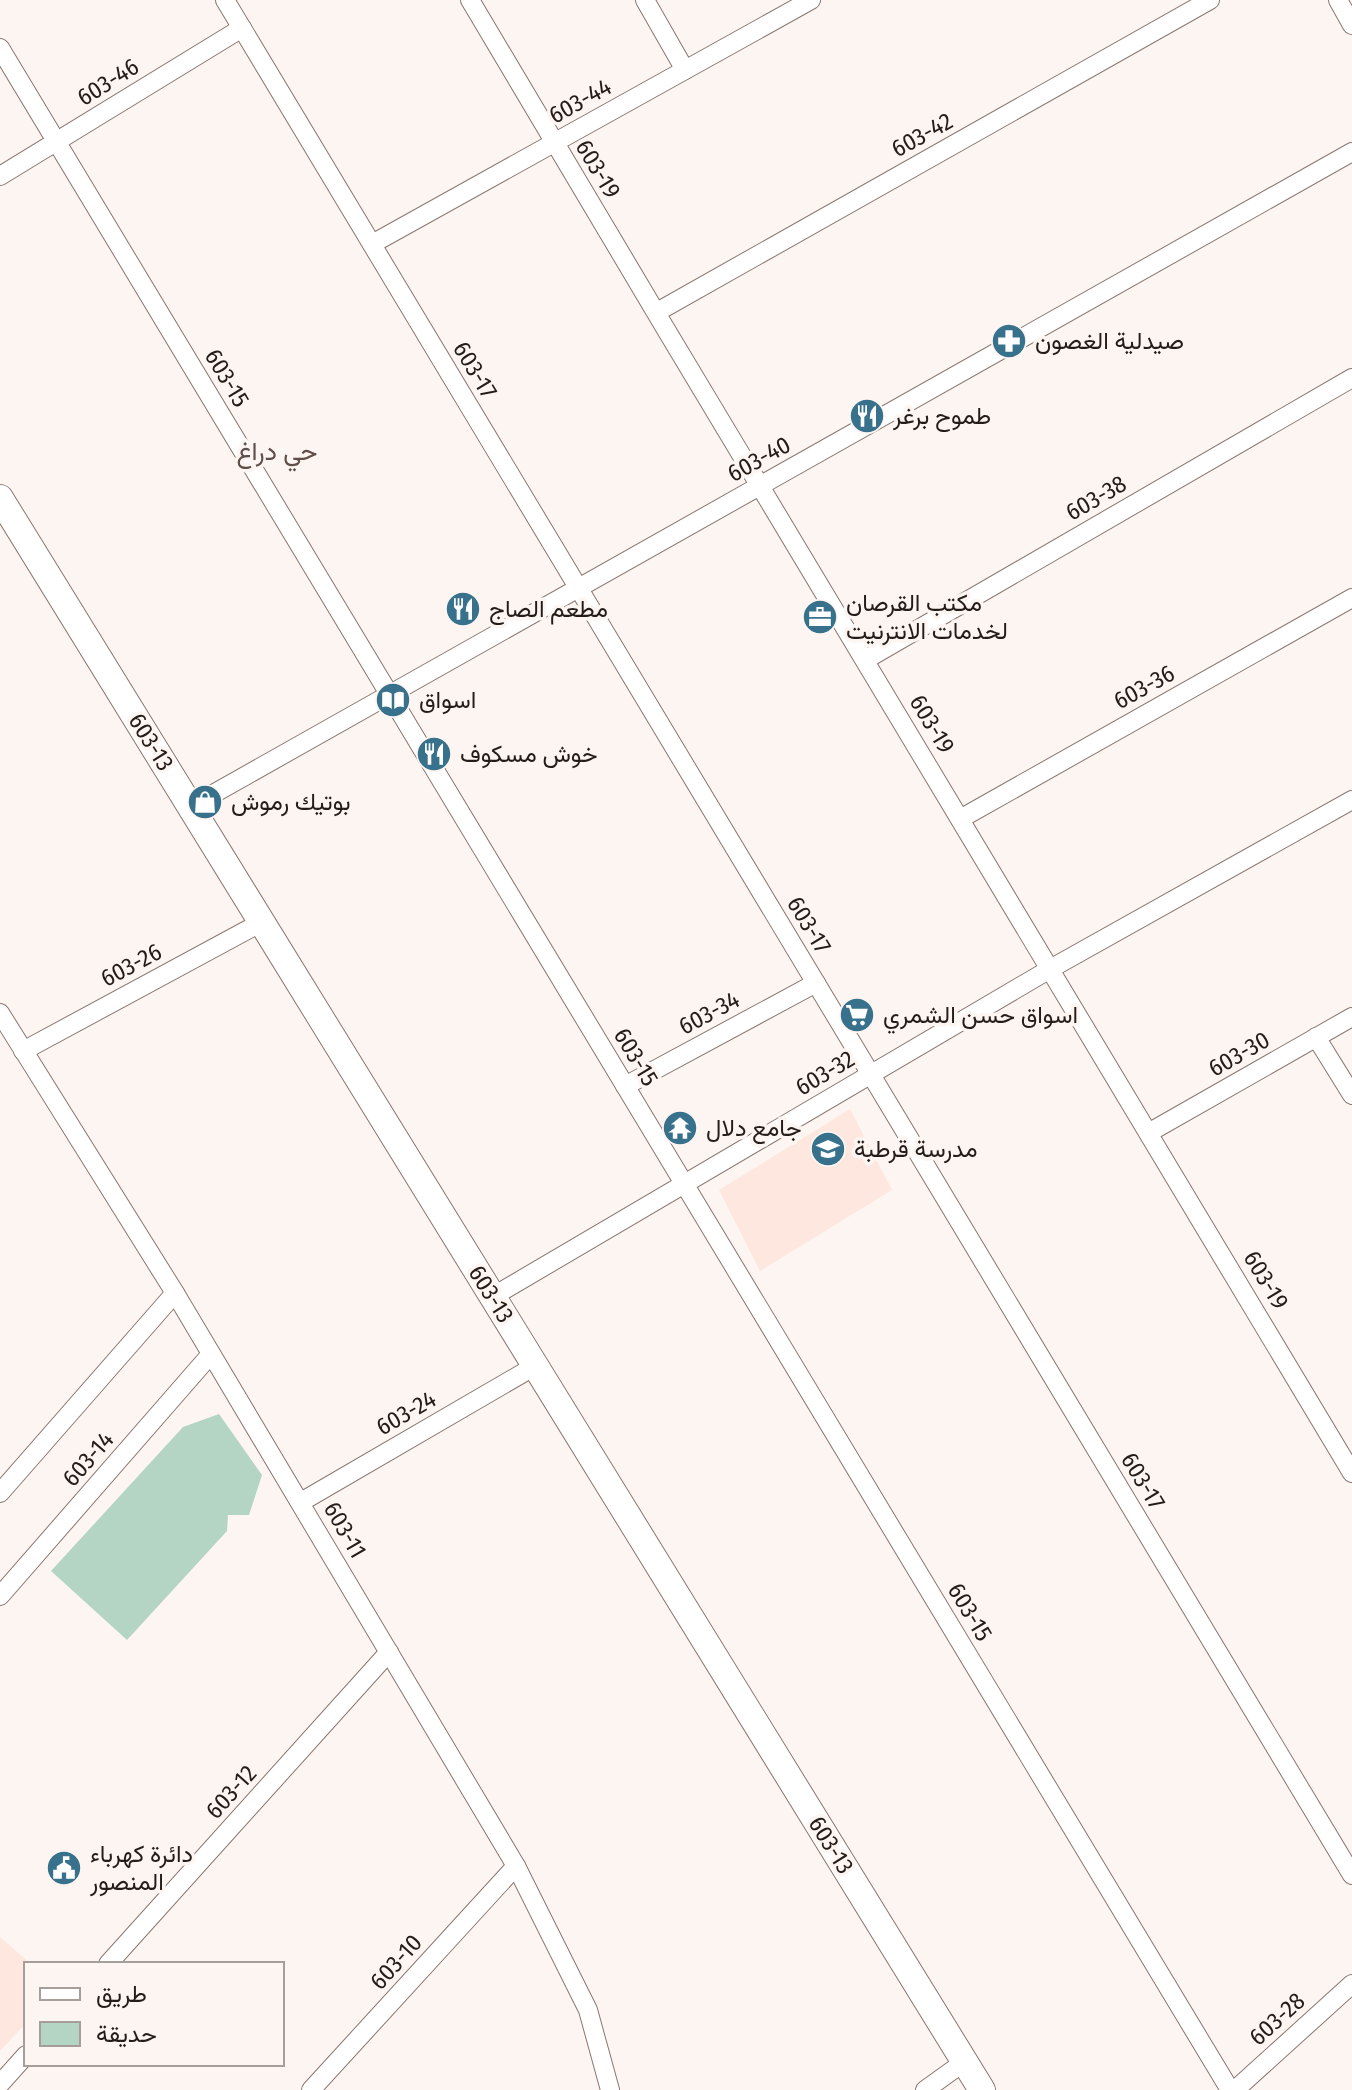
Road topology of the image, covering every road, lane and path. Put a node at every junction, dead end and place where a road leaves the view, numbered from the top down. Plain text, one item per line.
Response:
1 (225, 0) edge
2 (470, 0) edge
3 (645, 0) edge
4 (811, 0) edge
5 (1210, 0) edge
6 (1338, 0) edge
7 (1352, 25) edge
8 (242, 28) junction
9 (0, 48) edge
10 (685, 70) junction
11 (56, 142) junction
12 (554, 143) junction
13 (1352, 152) edge
14 (0, 176) edge
15 (372, 244) junction
16 (657, 312) junction
17 (1352, 378) edge
18 (759, 486) junction
19 (0, 498) edge
20 (579, 588) junction
21 (1352, 598) edge
22 (865, 660) junction
23 (390, 695) junction
24 (1352, 800) edge
25 (190, 807) junction
26 (960, 819) junction
27 (262, 922) junction
28 (1050, 969) junction
29 (816, 983) junction
30 (0, 1013) edge
31 (1352, 1017) edge
32 (1316, 1037) junction
33 (23, 1051) junction
34 (871, 1074) junction
35 (625, 1086) junction
36 (1352, 1095) edge
37 (1150, 1132) junction
38 (684, 1184) junction
39 (175, 1293) junction
40 (492, 1297) junction
41 (211, 1354) junction
42 (535, 1366) junction
43 (1352, 1473) edge
44 (1, 1490) edge
45 (301, 1502) junction
46 (0, 1596) edge
47 (389, 1652) junction
48 (516, 1866) junction
49 (1352, 1875) edge
50 (110, 1962) edge
51 (1352, 1984) edge
52 (24, 2057) edge
53 (964, 2062) junction
54 (0, 2084) edge
55 (311, 2090) edge
56 (610, 2090) edge
57 (925, 2090) edge
58 (982, 2090) edge
59 (1232, 2090) edge

1 - 8 street, 603-17
2 - 12 street, 603-19
3 - 10 street
4 - 10 street, 603-44
5 - 16 street, 603-42
6 - 7 street
8 - 11 street, 603-46
8 - 15 street, 603-17
9 - 11 street, 603-15
10 - 12 street, 603-44
11 - 14 street, 603-46
11 - 23 street, 603-15
12 - 15 street, 603-44
12 - 16 street, 603-19
13 - 18 street, 603-40
15 - 20 street, 603-17
16 - 18 street, 603-19
17 - 22 street, 603-38
18 - 20 street, 603-40
18 - 22 street, 603-19
19 - 25 street, 603-13
20 - 23 street, 603-40
20 - 29 street, 603-17
21 - 26 street, 603-36
22 - 26 street, 603-19
23 - 25 street, 603-40
23 - 35 street, 603-15
24 - 28 street, 603-32
25 - 27 street, 603-13
26 - 28 street, 603-19
27 - 33 street, 603-26
27 - 40 street, 603-13
28 - 34 street, 603-32
28 - 37 street, 603-19
29 - 34 street, 603-17
29 - 35 street, 603-34
30 - 33 street, 603-11
31 - 32 street, 603-30
32 - 36 street
32 - 37 street, 603-30
33 - 39 street, 603-11
34 - 38 street, 603-32
34 - 49 street, 603-17
35 - 38 street, 603-15
37 - 43 street, 603-19
38 - 40 street, 603-32
38 - 59 street, 603-15
39 - 41 street, 603-11
39 - 44 street, 603-14
40 - 42 street, 603-13
41 - 45 street, 603-11
41 - 46 street, 603-14
42 - 45 street, 603-24
42 - 53 street, 603-13
45 - 47 street, 603-11
47 - 48 street, 603-11
47 - 50 street, 603-12
48 - 55 street, 603-10
48 - 56 street, 603-11
51 - 59 street, 603-28
52 - 54 street
53 - 57 street
53 - 58 street, 603-13

